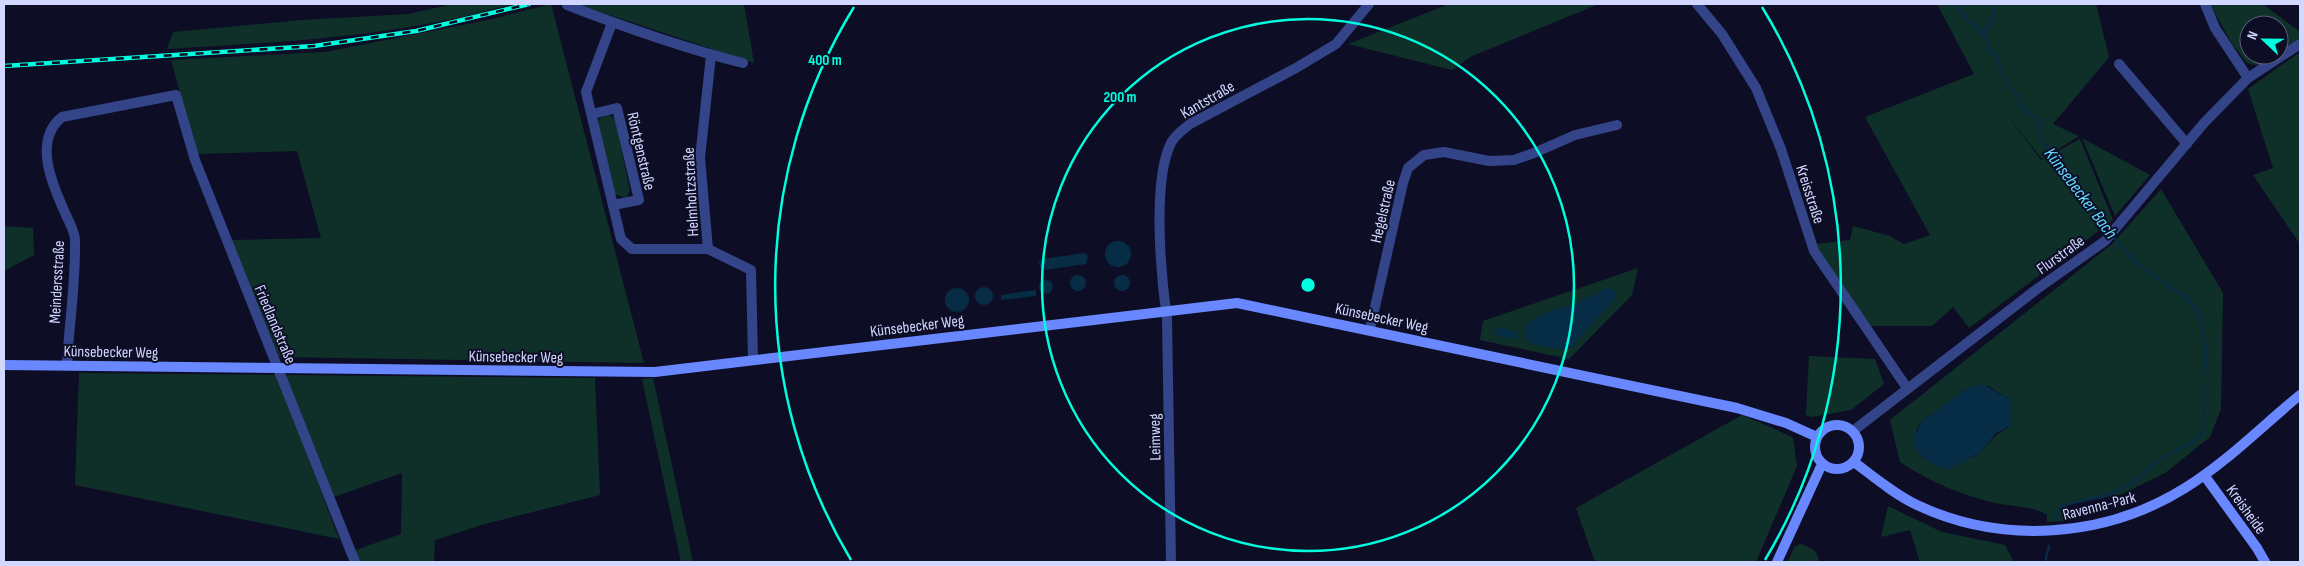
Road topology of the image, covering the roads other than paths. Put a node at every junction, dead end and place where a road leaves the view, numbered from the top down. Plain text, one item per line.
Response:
1 (1369, 4) edge
2 (1697, 4) edge
3 (2205, 4) edge
4 (567, 5) dead end
5 (612, 23) junction
6 (2300, 44) edge
7 (711, 55) junction
8 (743, 63) dead end
9 (2120, 64) dead end
10 (2248, 78) junction
11 (176, 95) joint
12 (592, 114) junction
13 (1617, 125) dead end
14 (2187, 144) junction
15 (613, 205) junction
16 (708, 249) junction
17 (1166, 310) junction
18 (1370, 329) junction
19 (753, 360) junction
20 (4, 365) edge
21 (67, 365) junction
22 (278, 367) junction
23 (1907, 388) junction
24 (2300, 395) edge
25 (1853, 431) junction
26 (1817, 438) junction
27 (1854, 462) junction
28 (1822, 464) junction
29 (2204, 475) junction
30 (354, 562) edge
31 (1172, 562) edge
32 (1777, 562) edge
33 (2265, 562) edge

1 - 17 street, Kantstraße
2 - 23 street, Kreisstraße
3 - 10 street
4 - 5 street
5 - 7 street
5 - 12 street
6 - 10 street, Flurstraße
7 - 8 street
7 - 16 street, Helmholtzstraße
9 - 14 street
10 - 14 street, Flurstraße
11 - 21 street, Meindersstraße
11 - 22 street, Friedlandstraße
12 - 15 street
12 - 15 street, Röntgenstraße
13 - 18 street, Hegelstraße
14 - 23 street, Flurstraße
15 - 16 street
16 - 19 street, Helmholtzstraße
17 - 18 street, Künsebecker Weg
17 - 19 street, Künsebecker Weg
17 - 31 street, Leimweg
18 - 26 street, Künsebecker Weg
19 - 22 street, Künsebecker Weg
20 - 21 street, Künsebecker Weg
21 - 22 street, Künsebecker Weg
22 - 30 street, Friedlandstraße
23 - 25 street, Flurstraße
24 - 29 street, Ravenna-Park
25 - 26 street
25 - 27 street
26 - 28 street
27 - 28 street
27 - 29 street, Ravenna-Park
28 - 32 street
29 - 33 street, Kreisheide

